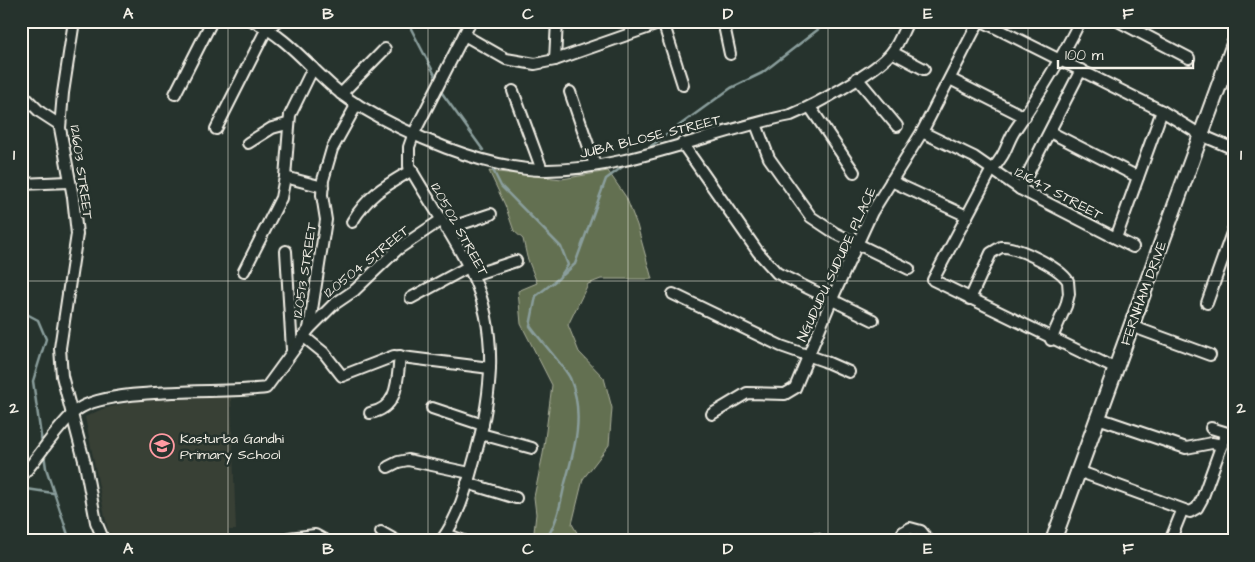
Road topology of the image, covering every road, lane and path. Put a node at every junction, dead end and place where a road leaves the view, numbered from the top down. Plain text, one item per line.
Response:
1 (74, 21) edge
2 (212, 21) edge
3 (253, 21) edge
4 (278, 21) edge
5 (471, 21) edge
6 (557, 21) edge
7 (629, 21) edge
8 (723, 21) edge
9 (908, 21) edge
10 (980, 21) edge
11 (1080, 21) edge
12 (1118, 21) edge
13 (665, 22) edge
14 (267, 28) junction
15 (632, 32) junction
16 (464, 35) junction
17 (1234, 44) edge
18 (385, 49) dead end
19 (892, 52) junction
20 (730, 54) dead end
21 (1189, 58) dead end
22 (555, 60) junction
23 (1061, 61) junction
24 (313, 68) junction
25 (924, 68) dead end
26 (1081, 70) junction
27 (857, 78) junction
28 (950, 79) junction
29 (682, 85) dead end
30 (513, 91) dead end
31 (570, 92) dead end
32 (21, 93) edge
33 (175, 94) dead end
34 (341, 94) junction
35 (357, 104) junction
36 (810, 107) junction
37 (1162, 111) junction
38 (1024, 117) junction
39 (287, 124) junction
40 (756, 124) junction
41 (60, 125) junction
42 (897, 126) dead end
43 (216, 129) dead end
44 (922, 132) junction
45 (1050, 132) junction
46 (414, 133) junction
47 (1201, 135) junction
48 (248, 143) dead end
49 (682, 144) junction
50 (1234, 149) edge
51 (595, 165) junction
52 (412, 170) junction
53 (542, 170) junction
54 (992, 170) junction
55 (854, 172) dead end
56 (1138, 177) junction
57 (285, 178) junction
58 (891, 181) junction
59 (69, 182) junction
60 (21, 184) edge
61 (322, 187) junction
62 (1020, 189) junction
63 (490, 214) dead end
64 (966, 216) junction
65 (352, 222) dead end
66 (444, 224) junction
67 (1234, 227) edge
68 (1116, 238) junction
69 (857, 243) junction
70 (1133, 247) dead end
71 (286, 251) dead end
72 (516, 261) dead end
73 (909, 268) dead end
74 (244, 271) dead end
75 (470, 271) junction
76 (673, 294) dead end
77 (411, 298) dead end
78 (970, 299) junction
79 (831, 301) junction
80 (1207, 303) dead end
81 (873, 320) dead end
82 (1131, 326) junction
83 (306, 332) junction
84 (1051, 340) junction
85 (292, 350) junction
86 (1210, 355) dead end
87 (400, 356) junction
88 (807, 356) junction
89 (490, 368) junction
90 (1116, 369) junction
91 (849, 372) dead end
92 (432, 408) dead end
93 (370, 413) dead end
94 (73, 414) junction
95 (712, 414) dead end
96 (1098, 418) junction
97 (1211, 428) dead end
98 (482, 430) junction
99 (1230, 434) edge
100 (1222, 445) junction
101 (532, 448) dead end
102 (388, 467) dead end
103 (25, 471) edge
104 (1078, 471) junction
105 (469, 478) junction
106 (516, 498) dead end
107 (1182, 510) junction
108 (381, 532) dead end
109 (290, 538) dead end
110 (444, 538) edge
111 (104, 541) edge
112 (326, 541) edge
113 (397, 541) edge
114 (464, 541) edge
115 (899, 541) edge
116 (929, 541) edge
117 (1053, 541) edge
118 (1170, 541) edge

1 - 41 street, 121603 STREET
2 - 33 street
3 - 14 street, JUBA BLOSE STREET
4 - 14 street
5 - 16 street, 120502 STREET
6 - 22 street
7 - 15 street
8 - 20 street
9 - 19 street, JUBA BLOSE STREET
10 - 23 street
10 - 28 street, NGUDUDU SUDUDE PLACE
11 - 23 street
12 - 21 street
13 - 15 street
13 - 29 street
14 - 24 street, JUBA BLOSE STREET
14 - 43 street
15 - 22 street
16 - 22 street
16 - 46 street, 120502 STREET
17 - 47 street, FERNHAM DRIVE
18 - 34 street
19 - 25 street
19 - 27 street, JUBA BLOSE STREET
23 - 26 street
23 - 38 street
24 - 34 street, JUBA BLOSE STREET
24 - 39 street
26 - 37 street
26 - 45 street
27 - 36 street, JUBA BLOSE STREET
27 - 42 street
28 - 38 street
28 - 44 street, NGUDUDU SUDUDE PLACE
30 - 53 street
31 - 51 street
32 - 41 street
34 - 35 street, JUBA BLOSE STREET
35 - 46 street, JUBA BLOSE STREET
35 - 61 street, 120513 STREET
36 - 40 street, JUBA BLOSE STREET
36 - 55 street
37 - 47 street
37 - 56 street, 121647 STREET
38 - 54 street
39 - 48 street
39 - 57 street
40 - 49 street, JUBA BLOSE STREET
40 - 69 street
41 - 59 street, 121603 STREET
44 - 54 street, 121647 STREET
44 - 58 street, NGUDUDU SUDUDE PLACE
45 - 56 street
45 - 62 street
46 - 52 street, 120502 STREET
46 - 53 street, JUBA BLOSE STREET
47 - 50 street
47 - 82 street, FERNHAM DRIVE
49 - 51 street, JUBA BLOSE STREET
49 - 79 street
51 - 53 street, JUBA BLOSE STREET
52 - 65 street
52 - 66 street, 120502 STREET
54 - 62 street, 121647 STREET
54 - 64 street
56 - 68 street, 121647 STREET
57 - 61 street
57 - 74 street
58 - 64 street
58 - 69 street, NGUDUDU SUDUDE PLACE
59 - 60 street
59 - 94 street, 121603 STREET
61 - 83 street, 120513 STREET
62 - 68 street, 121647 STREET
63 - 66 street, 120504 STREET
64 - 78 street
66 - 75 street, 120502 STREET
66 - 83 street, 120504 STREET
67 - 80 street
68 - 70 street, 121647 STREET
69 - 73 street
69 - 79 street, NGUDUDU SUDUDE PLACE
71 - 85 street
72 - 75 street
75 - 77 street
75 - 89 street, 120502 STREET
76 - 88 street
78 - 84 street
78 - 84 street
79 - 81 street
79 - 88 street, NGUDUDU SUDUDE PLACE
82 - 86 street
82 - 90 street, FERNHAM DRIVE
83 - 85 street, 120504 STREET
83 - 87 street
84 - 90 street
85 - 94 street, 120504 STREET
87 - 89 street
87 - 93 street
88 - 91 street
88 - 95 street, NGUDUDU SUDUDE PLACE
89 - 98 street, 120502 STREET
90 - 96 street, FERNHAM DRIVE
92 - 98 street
94 - 103 street
94 - 111 street
96 - 100 street
96 - 104 street, FERNHAM DRIVE
97 - 99 street
98 - 101 street
98 - 105 street, 120502 STREET
99 - 100 street
100 - 107 street
102 - 105 street
104 - 107 street
104 - 117 street, FERNHAM DRIVE
105 - 106 street
105 - 110 street, 120502 STREET
107 - 118 street
108 - 113 street
109 - 112 street
110 - 114 street
115 - 116 street

